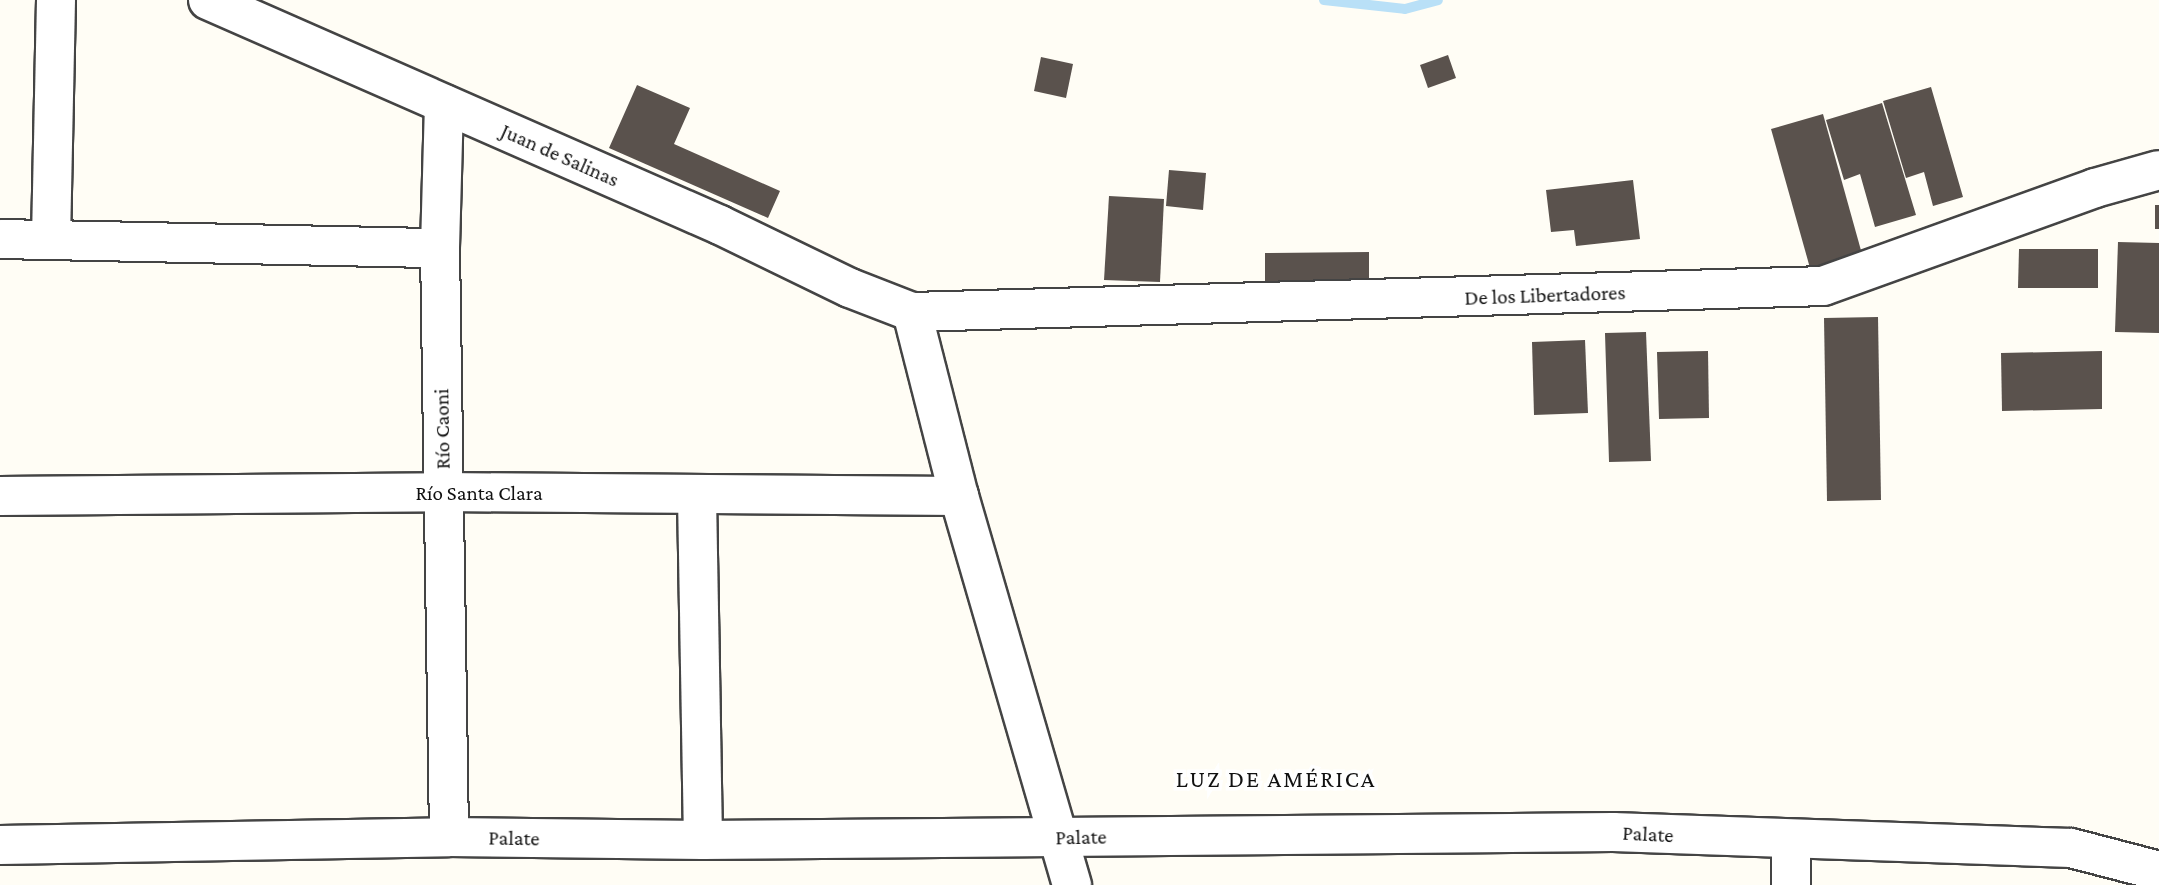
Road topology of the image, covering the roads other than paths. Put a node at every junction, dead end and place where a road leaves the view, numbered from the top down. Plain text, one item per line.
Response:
1 (56, 0) edge
2 (208, 0) edge
3 (444, 104) junction
4 (2159, 170) edge
5 (0, 239) edge
6 (51, 239) junction
7 (440, 248) junction
8 (912, 312) junction
9 (443, 492) junction
10 (0, 496) edge
11 (697, 496) junction
12 (959, 496) junction
13 (449, 837) junction
14 (1059, 837) junction
15 (703, 841) junction
16 (1791, 841) junction
17 (0, 845) edge
18 (2159, 871) edge
19 (1073, 885) edge
20 (1791, 885) edge

1 - 6 street
2 - 3 street, Juan de Salinas
3 - 7 street, Río Caoni
3 - 8 street, Juan de Salinas
4 - 8 street, De los Libertadores
5 - 6 street
6 - 7 street
7 - 9 street, Río Caoni
8 - 12 street
9 - 10 street, Río Santa Clara
9 - 11 street, Río Santa Clara
9 - 13 street, Río Caoni
11 - 12 street, Río Santa Clara
11 - 15 street
12 - 14 street
13 - 15 street, Palate
13 - 17 street, Palate
14 - 15 street, Palate
14 - 16 street, Palate
14 - 19 street
16 - 18 street, Palate
16 - 20 street

